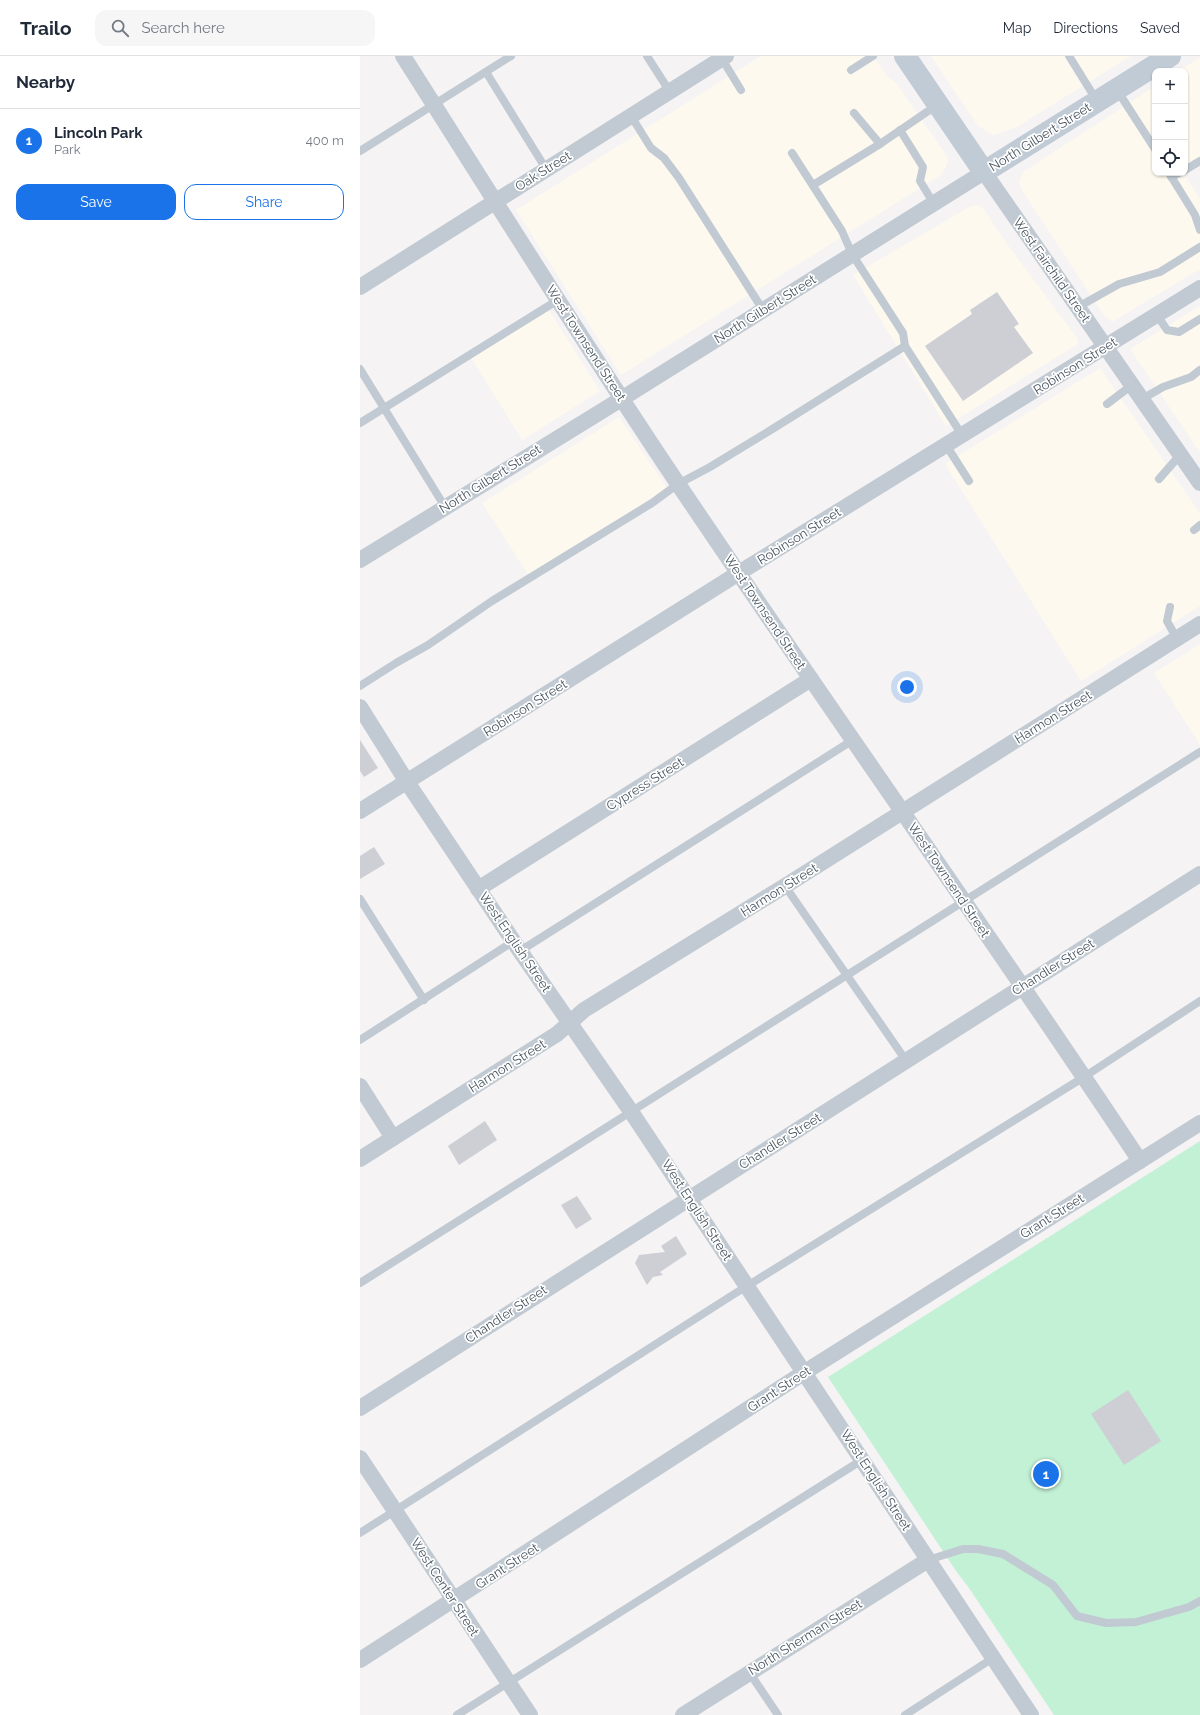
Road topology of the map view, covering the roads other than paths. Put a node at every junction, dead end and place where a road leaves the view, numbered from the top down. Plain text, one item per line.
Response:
1 (403, 56) edge
2 (511, 56) edge
3 (647, 56) edge
4 (873, 56) edge
5 (905, 56) edge
6 (1069, 56) edge
7 (1170, 56) edge
8 (724, 57) edge
9 (851, 70) dead end
10 (486, 72) junction
11 (1117, 89) junction
12 (741, 90) dead end
13 (670, 92) junction
14 (1097, 101) junction
15 (938, 104) junction
16 (434, 105) junction
17 (854, 113) dead end
18 (631, 116) junction
19 (900, 130) junction
20 (880, 144) junction
21 (1152, 144) edge
22 (360, 151) edge
23 (792, 153) dead end
24 (1200, 161) edge
25 (1188, 168) edge
26 (546, 169) junction
27 (984, 172) junction
28 (1171, 176) edge
29 (813, 185) junction
30 (495, 202) junction
31 (934, 204) junction
32 (1200, 230) edge
33 (1200, 247) edge
34 (852, 254) junction
35 (360, 287) edge
36 (1200, 288) edge
37 (558, 300) junction
38 (1078, 307) junction
39 (763, 310) junction
40 (1157, 315) junction
41 (1200, 320) edge
42 (904, 346) junction
43 (1106, 347) junction
44 (360, 370) edge
45 (1200, 370) edge
46 (1132, 385) junction
47 (621, 398) junction
48 (1142, 399) junction
49 (1107, 404) dead end
50 (384, 408) junction
51 (360, 423) edge
52 (962, 435) junction
53 (946, 445) junction
54 (1180, 455) junction
55 (1159, 479) dead end
56 (969, 481) dead end
57 (678, 484) junction
58 (1200, 484) edge
59 (446, 507) junction
60 (360, 560) edge
61 (739, 573) junction
62 (1170, 607) dead end
63 (1200, 624) edge
64 (1177, 639) junction
65 (811, 679) junction
66 (360, 686) edge
67 (360, 707) edge
68 (853, 740) junction
69 (1200, 752) edge
70 (407, 782) junction
71 (360, 811) edge
72 (902, 812) junction
73 (1200, 874) edge
74 (785, 886) junction
75 (478, 889) junction
76 (360, 900) edge
77 (964, 903) junction
78 (517, 946) junction
79 (845, 975) junction
80 (1022, 986) junction
81 (424, 1000) junction
82 (1200, 1001) edge
83 (571, 1022) junction
84 (360, 1040) edge
85 (907, 1062) junction
86 (1084, 1077) junction
87 (360, 1086) edge
88 (630, 1110) junction
89 (1200, 1123) edge
90 (393, 1138) junction
91 (360, 1159) edge
92 (1140, 1161) junction
93 (688, 1198) junction
94 (360, 1282) edge
95 (747, 1286) junction
96 (805, 1372) junction
97 (360, 1408) edge
98 (360, 1458) edge
99 (862, 1460) junction
100 (395, 1510) junction
101 (360, 1533) edge
102 (928, 1560) junction
103 (454, 1600) junction
104 (1200, 1601) edge
105 (993, 1658) junction
106 (360, 1660) edge
107 (749, 1672) junction
108 (508, 1682) junction
109 (457, 1715) edge
110 (530, 1715) edge
111 (683, 1715) edge
112 (778, 1715) edge
113 (905, 1715) edge
114 (1031, 1715) edge

1 - 16 street, West Townsend Street
2 - 10 lane
3 - 13 lane
4 - 9 lane
5 - 15 main road, West Fairchild Street
6 - 14 lane
7 - 11 main road, North Gilbert Street
8 - 12 lane
8 - 13 street, Oak Street
10 - 16 lane
10 - 26 lane
11 - 14 main road, North Gilbert Street
11 - 21 lane
13 - 18 street, Oak Street
14 - 27 main road, North Gilbert Street
15 - 19 lane
15 - 27 main road, West Fairchild Street
16 - 22 lane
16 - 30 street, West Townsend Street
17 - 20 lane
18 - 26 street, Oak Street
18 - 39 lane
19 - 20 lane
19 - 31 lane
20 - 29 lane
23 - 29 lane
24 - 25 lane
26 - 30 street, Oak Street
27 - 31 street, North Gilbert Street
27 - 38 street, West Fairchild Street
28 - 32 lane
29 - 34 lane
30 - 35 street, Oak Street
30 - 37 street, West Townsend Street
31 - 34 street, North Gilbert Street
33 - 38 lane
34 - 39 street, North Gilbert Street
34 - 42 lane
36 - 40 street, Robinson Street
37 - 47 street, West Townsend Street
37 - 50 lane
38 - 43 street, West Fairchild Street
39 - 47 street, North Gilbert Street
40 - 41 lane
40 - 43 street, Robinson Street
42 - 52 lane
42 - 57 lane
43 - 46 street, West Fairchild Street
43 - 52 street, Robinson Street
44 - 50 lane
45 - 48 lane
46 - 48 street, West Fairchild Street
46 - 49 lane
47 - 57 street, West Townsend Street
47 - 59 street, North Gilbert Street
48 - 54 street, West Fairchild Street
50 - 51 lane
50 - 59 lane
52 - 53 street, Robinson Street
53 - 56 lane
53 - 61 street, Robinson Street
54 - 55 lane
54 - 58 street, West Fairchild Street
57 - 61 street, West Townsend Street
57 - 66 lane
59 - 60 street, North Gilbert Street
61 - 65 street, West Townsend Street
61 - 70 street, Robinson Street
62 - 64 lane
63 - 64 street, Harmon Street
64 - 72 street, Harmon Street
65 - 68 street, West Townsend Street
65 - 75 street, Cypress Street
67 - 70 street, West English Street
68 - 72 street, West Townsend Street
68 - 78 lane
69 - 77 lane
70 - 71 street, Robinson Street
70 - 75 street, West English Street
72 - 74 street, Harmon Street
72 - 77 street, West Townsend Street
73 - 80 street, Chandler Street
74 - 79 lane
74 - 83 street, Harmon Street
75 - 78 street, West English Street
76 - 81 lane
77 - 79 lane
77 - 80 street, West Townsend Street
78 - 81 lane
78 - 83 street, West English Street
79 - 85 lane
79 - 88 lane
80 - 85 street, Chandler Street
80 - 86 street, West Townsend Street
81 - 84 lane
82 - 86 lane
83 - 88 street, West English Street
83 - 90 street, Harmon Street
85 - 93 street, Chandler Street
86 - 92 street, West Townsend Street
86 - 95 lane
87 - 90 street
88 - 93 street, West English Street
88 - 94 lane
89 - 92 street, Grant Street
90 - 91 street, Harmon Street
92 - 96 street, Grant Street
93 - 95 street, West English Street
93 - 97 street, Chandler Street
95 - 96 street, West English Street
95 - 100 lane
96 - 99 street, West English Street
96 - 103 street, Grant Street
98 - 100 street, West Center Street
99 - 102 street, West English Street
99 - 108 lane
100 - 101 lane
100 - 103 street, West Center Street
102 - 104 lane
102 - 105 street, West English Street
102 - 107 street, North Sherman Street
103 - 106 street, Grant Street
103 - 108 street, West Center Street
105 - 113 lane
105 - 114 street, West English Street
107 - 111 street, North Sherman Street
107 - 112 lane
108 - 109 lane
108 - 110 street, West Center Street

